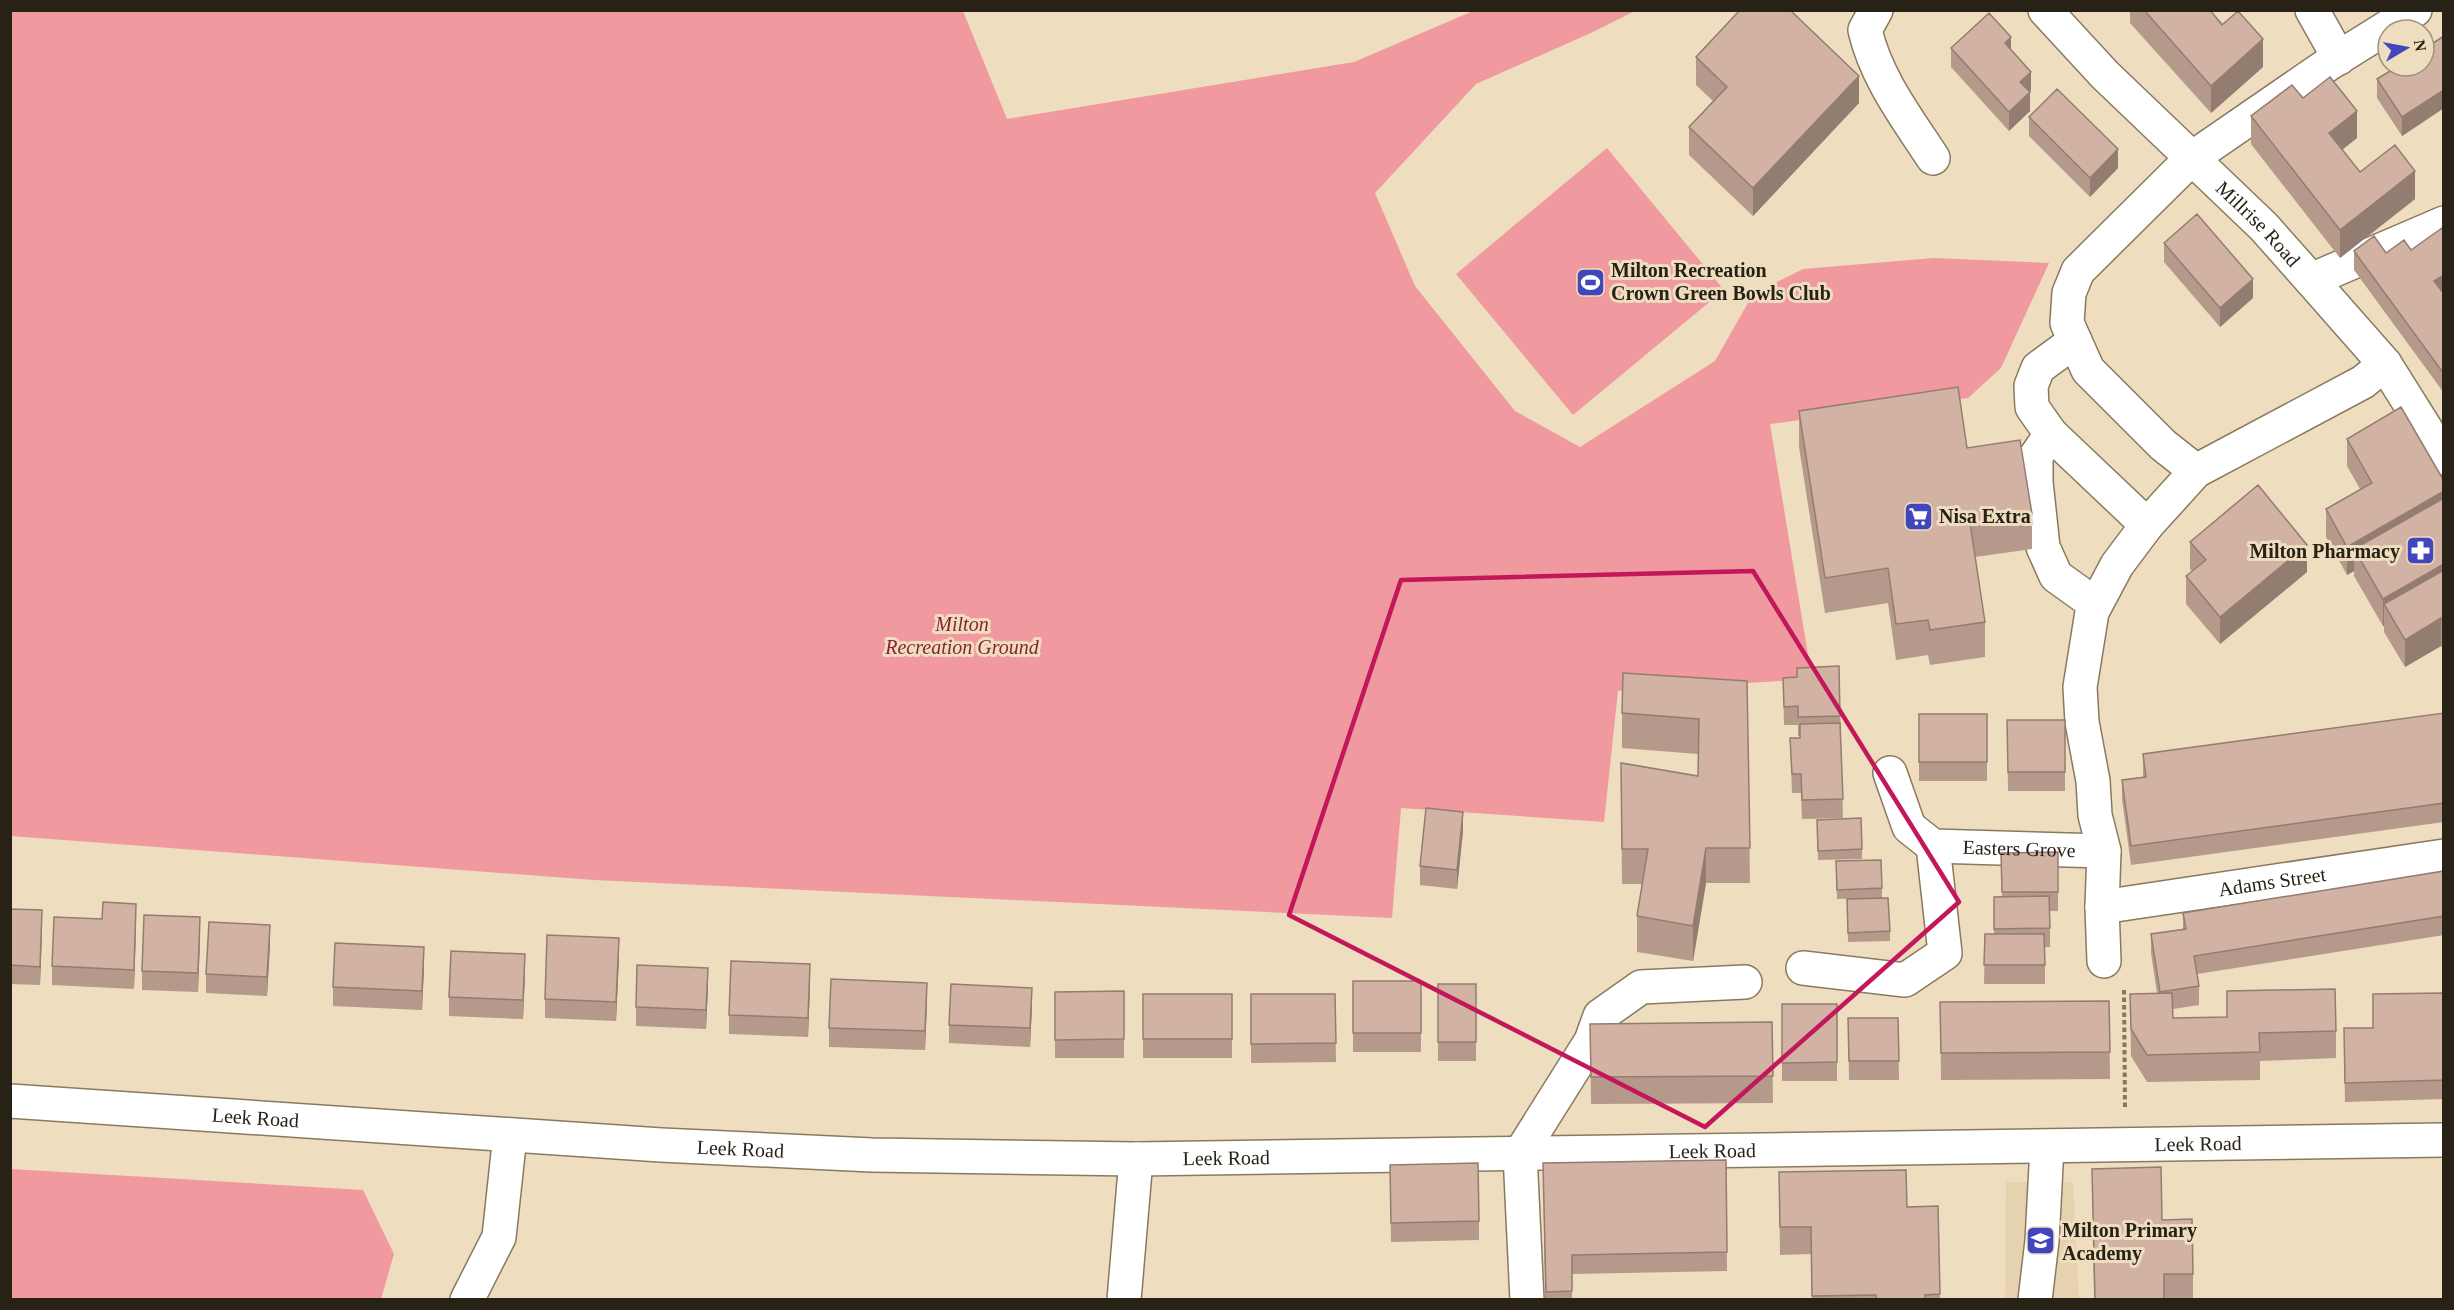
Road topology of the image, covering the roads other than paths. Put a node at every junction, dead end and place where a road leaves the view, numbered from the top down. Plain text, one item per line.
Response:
1 (1876, 10) edge
2 (2045, 10) edge
3 (2312, 10) edge
4 (2415, 10) edge
5 (2339, 58) junction
6 (1933, 158) dead end
7 (2192, 158) junction
8 (2444, 222) edge
9 (2311, 280) junction
10 (2075, 341) junction
11 (2385, 364) junction
12 (2051, 434) junction
13 (2444, 458) edge
14 (2196, 471) junction
15 (2147, 525) junction
16 (2095, 604) junction
17 (1890, 773) dead end
18 (1933, 846) junction
19 (2104, 851) junction
20 (2444, 856) edge
21 (2102, 907) junction
22 (2104, 961) road end
23 (1803, 968) dead end
24 (1745, 982) dead end
25 (10, 1101) edge
26 (510, 1135) junction
27 (2444, 1140) edge
28 (2047, 1147) junction
29 (1520, 1154) junction
30 (1136, 1159) junction
31 (467, 1299) edge
32 (1124, 1299) edge
33 (1527, 1299) edge
34 (2035, 1299) edge

1 - 6 main road
2 - 7 main road, Millrise Road
3 - 5 main road
4 - 5 main road
5 - 7 main road
7 - 9 main road, Millrise Road
7 - 10 main road
8 - 9 main road
9 - 11 main road, Millrise Road
10 - 12 main road
10 - 14 main road
11 - 13 main road, Millrise Road
11 - 14 main road
12 - 15 main road
12 - 16 main road
14 - 15 main road
15 - 16 main road
16 - 19 main road
17 - 18 main road
18 - 19 main road, Easters Grove
18 - 23 main road, Easters Grove
19 - 21 main road
20 - 21 main road, Adams Street
21 - 22 main road
24 - 29 main road
25 - 26 main road, Leek Road
26 - 30 main road, Leek Road
26 - 31 main road
27 - 28 main road, Leek Road
28 - 29 main road, Leek Road
28 - 34 main road
29 - 30 main road, Leek Road
29 - 33 main road
30 - 32 main road

